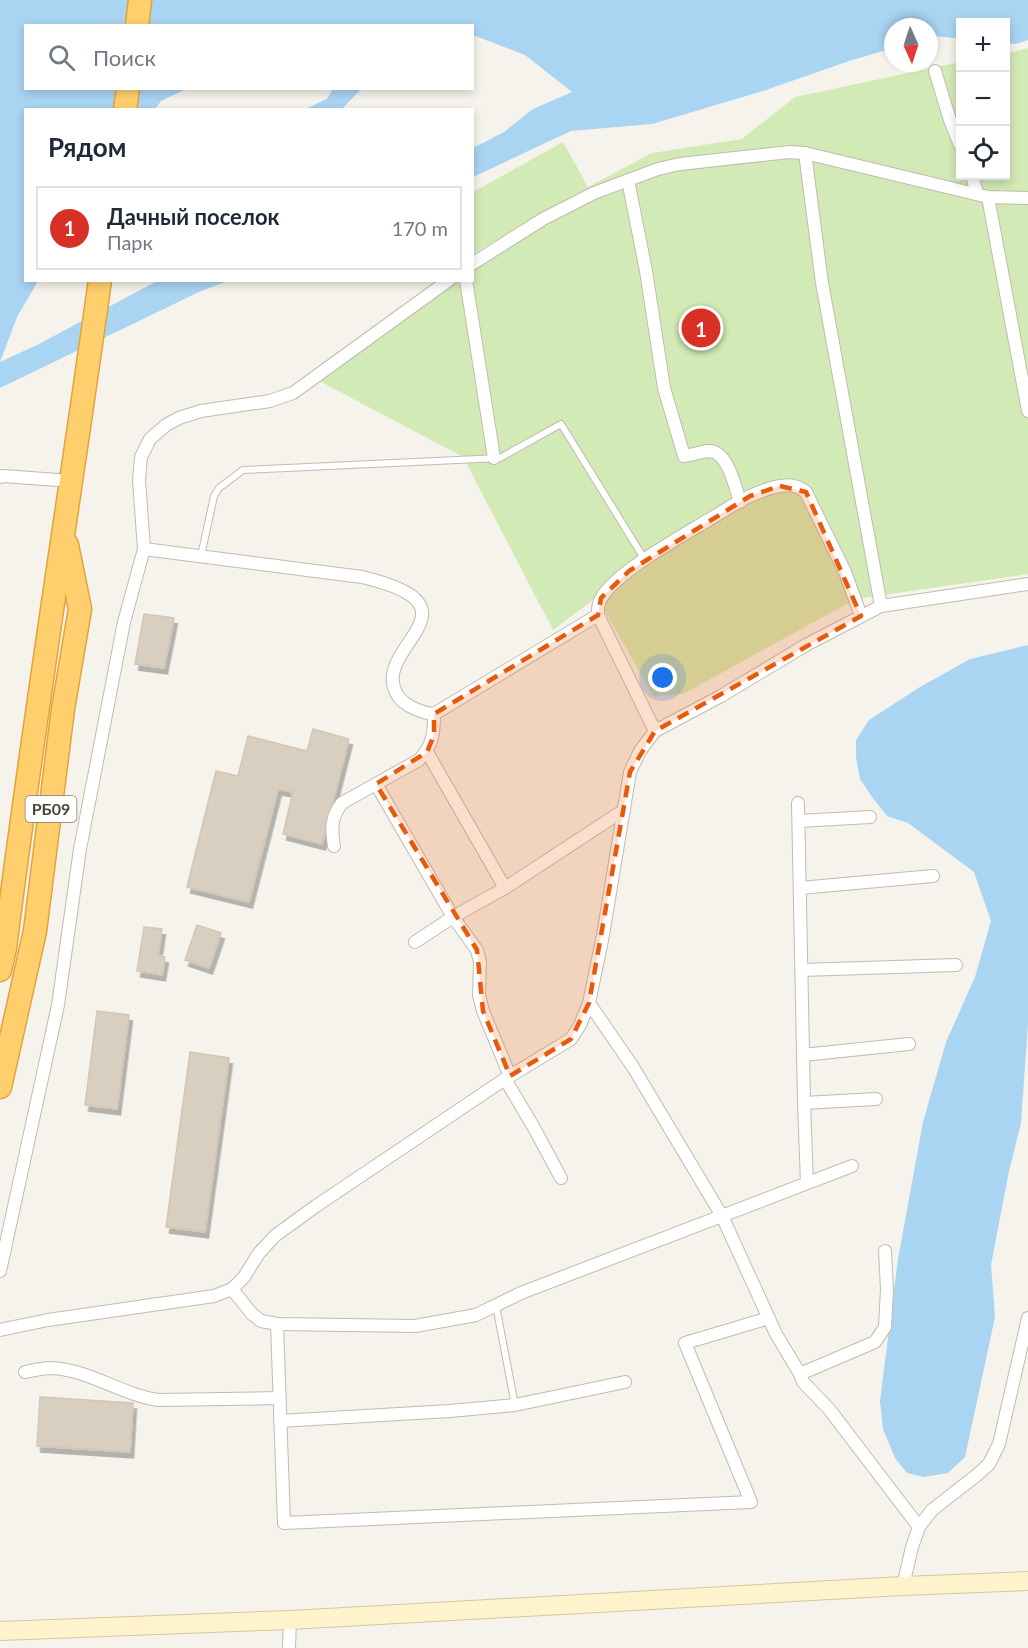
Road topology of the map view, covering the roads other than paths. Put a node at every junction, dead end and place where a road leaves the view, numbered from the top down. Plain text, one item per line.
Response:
1 (140, 0) edge
2 (137, 24) edge
3 (935, 72) edge
4 (128, 90) edge
5 (125, 108) edge
6 (956, 135) edge
7 (805, 153) junction
8 (628, 180) junction
9 (974, 180) edge
10 (983, 195) junction
11 (1028, 198) edge
12 (474, 263) edge
13 (100, 282) edge
14 (446, 282) edge
15 (466, 282) edge
16 (1028, 411) edge
17 (494, 458) junction
18 (0, 477) edge
19 (72, 481) junction
20 (740, 502) junction
21 (64, 530) junction
22 (144, 549) junction
23 (201, 556) junction
24 (645, 560) junction
25 (1028, 584) edge
26 (881, 606) junction
27 (598, 615) junction
28 (861, 616) junction
29 (434, 714) junction
30 (655, 731) junction
31 (427, 752) junction
32 (376, 784) junction
33 (798, 803) dead end
34 (624, 810) junction
35 (870, 817) dead end
36 (799, 821) junction
37 (333, 846) dead end
38 (933, 876) dead end
39 (505, 888) junction
40 (800, 888) junction
41 (453, 917) junction
42 (415, 942) dead end
43 (956, 964) dead end
44 (0, 970) edge
45 (802, 970) junction
46 (589, 1003) junction
47 (909, 1044) dead end
48 (803, 1055) junction
49 (507, 1077) junction
50 (0, 1087) edge
51 (876, 1099) dead end
52 (804, 1103) junction
53 (852, 1166) dead end
54 (561, 1178) dead end
55 (807, 1183) junction
56 (722, 1216) junction
57 (885, 1251) dead end
58 (0, 1271) edge
59 (232, 1288) junction
60 (496, 1306) junction
61 (769, 1318) junction
62 (1028, 1318) edge
63 (277, 1324) junction
64 (0, 1330) edge
65 (25, 1372) dead end
66 (800, 1374) junction
67 (625, 1382) dead end
68 (279, 1398) junction
69 (515, 1405) junction
70 (280, 1421) junction
71 (919, 1527) junction
72 (1028, 1581) edge
73 (903, 1586) junction
74 (290, 1620) junction
75 (0, 1631) edge
76 (289, 1648) edge

1 - 2 highway
3 - 6 street
4 - 5 highway
7 - 8 street
7 - 10 street
7 - 26 street
8 - 12 street
8 - 20 street
9 - 10 street
10 - 11 street
10 - 16 street
13 - 19 highway, РБ09
14 - 22 street
15 - 17 street
17 - 23 lane
17 - 24 lane
18 - 19 street
19 - 21 highway, РБ09
20 - 24 street
20 - 28 street
21 - 44 highway, РБ09
21 - 50 highway, РБ09
22 - 23 street
22 - 58 street
23 - 29 street
24 - 27 street
25 - 26 street
26 - 28 street
27 - 29 street
27 - 30 street
28 - 30 street
29 - 31 street
30 - 34 street
31 - 32 street
31 - 39 street
32 - 37 street
32 - 41 street
33 - 36 street
34 - 39 street
34 - 46 street
35 - 36 street
36 - 40 street
38 - 40 street
39 - 41 street
40 - 45 street
41 - 42 street
41 - 49 street
43 - 45 street
45 - 48 street
46 - 49 street
46 - 56 street
47 - 48 street
48 - 52 street
49 - 54 street
49 - 59 street
51 - 52 street
52 - 55 street
53 - 55 street
55 - 56 street
56 - 60 street
56 - 61 street
57 - 66 street
59 - 63 street
59 - 64 street
60 - 63 street
60 - 69 lane
61 - 66 street
61 - 70 street
62 - 71 street
63 - 68 street
65 - 68 street
66 - 71 street
67 - 69 street
68 - 70 street
69 - 70 street
71 - 73 street
72 - 73 main road
73 - 74 main road
74 - 75 main road
74 - 76 street

